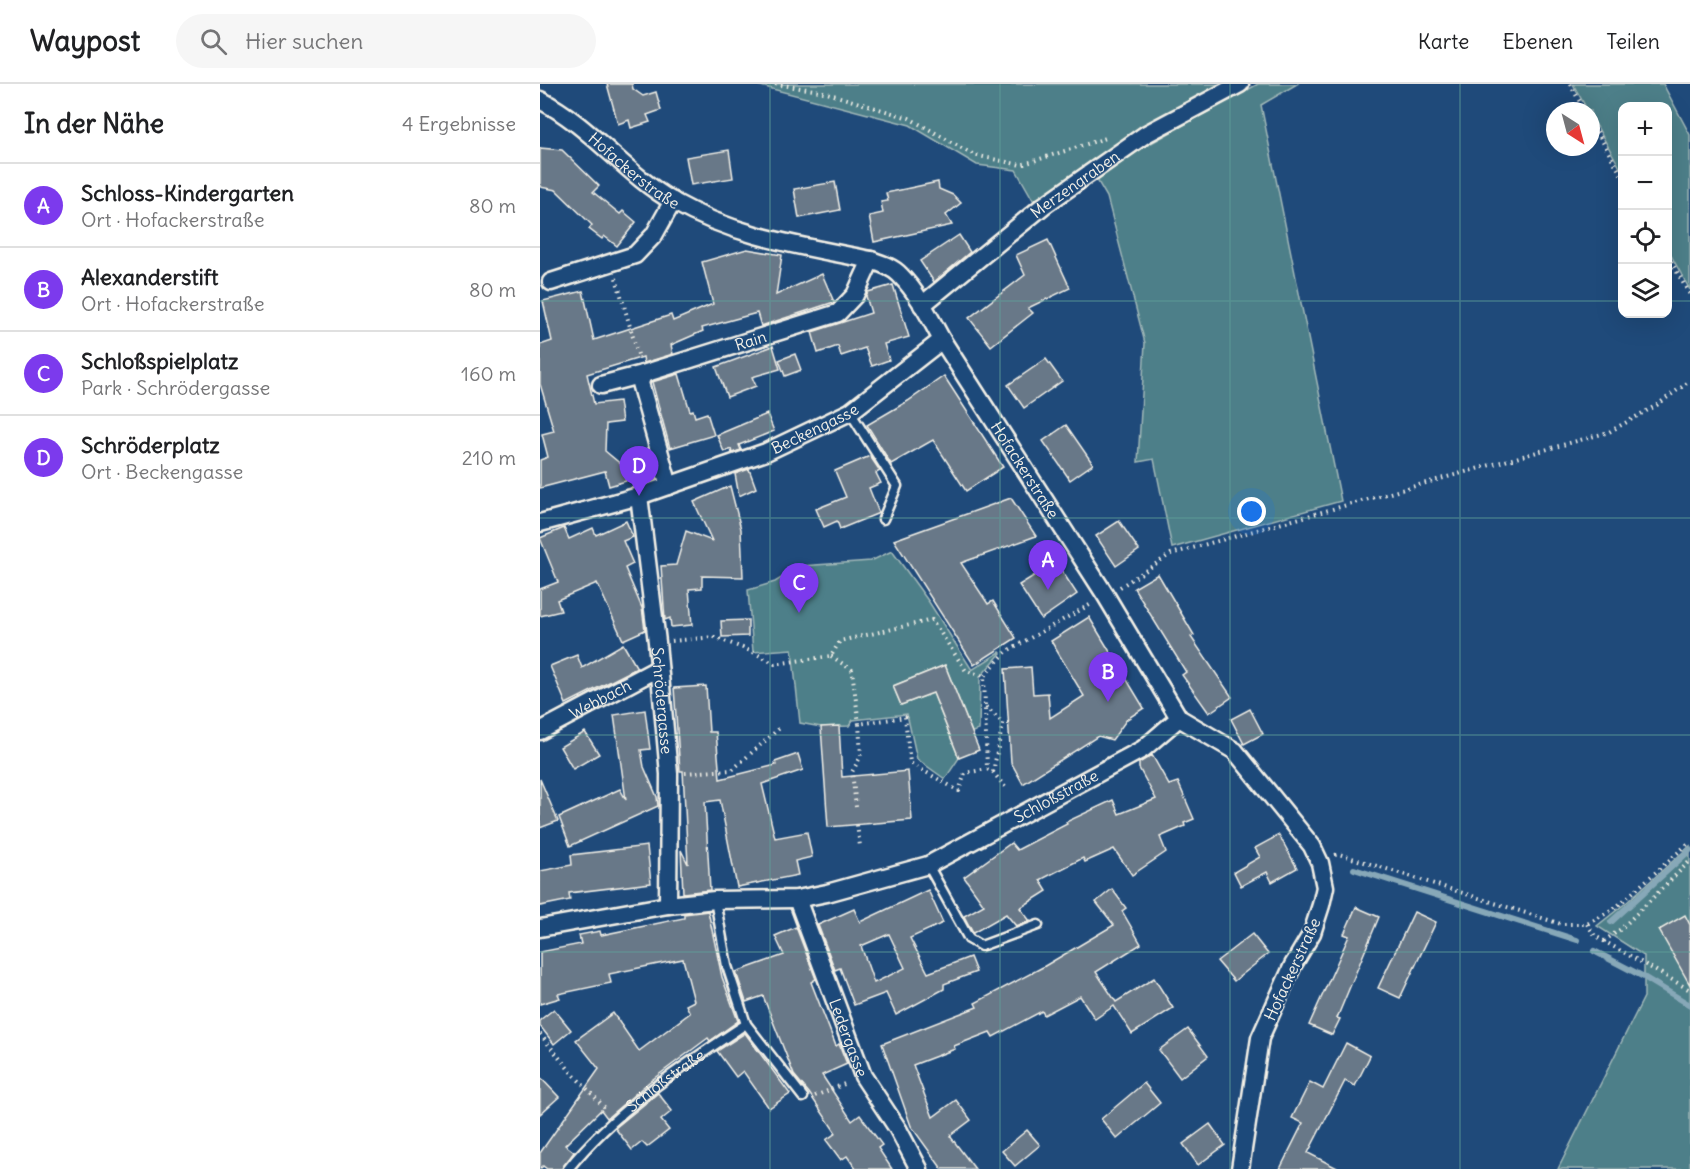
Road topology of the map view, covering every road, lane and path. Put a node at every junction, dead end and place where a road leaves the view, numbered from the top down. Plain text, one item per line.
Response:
1 (775, 84) edge
2 (1240, 84) edge
3 (1570, 84) edge
4 (540, 100) edge
5 (1581, 102) edge
6 (1115, 135) dead end
7 (1600, 136) edge
8 (1618, 167) edge
9 (673, 201) junction
10 (870, 260) junction
11 (612, 263) junction
12 (1672, 263) edge
13 (551, 282) dead end
14 (1690, 295) edge
15 (922, 305) junction
16 (942, 340) junction
17 (643, 374) junction
18 (1690, 381) edge
19 (601, 385) dead end
20 (850, 412) junction
21 (669, 486) junction
22 (639, 496) junction
23 (883, 519) dead end
24 (540, 523) edge
25 (1106, 596) junction
26 (657, 642) junction
27 (831, 656) junction
28 (659, 668) junction
29 (984, 676) junction
30 (985, 706) junction
31 (1179, 718) junction
32 (859, 724) junction
33 (782, 726) dead end
34 (540, 731) edge
35 (987, 770) junction
36 (993, 772) junction
37 (669, 774) junction
38 (1005, 787) dead end
39 (856, 807) dead end
40 (857, 825) dead end
41 (1690, 842) edge
42 (860, 846) dead end
43 (1690, 861) edge
44 (1320, 862) junction
45 (928, 865) junction
46 (797, 899) junction
47 (715, 900) junction
48 (668, 905) junction
49 (1587, 924) junction
50 (1038, 925) dead end
51 (540, 928) edge
52 (1604, 941) junction
53 (1690, 990) edge
54 (746, 1024) junction
55 (540, 1034) edge
56 (862, 1076) junction
57 (803, 1097) joint
58 (616, 1120) junction
59 (568, 1169) edge
60 (919, 1169) edge
61 (1240, 1169) edge

1 - 6 path
2 - 15 street, Merzengraben
3 - 5 path
4 - 9 street, Hofackerstraße
7 - 8 path
9 - 10 street, Hofackerstraße
9 - 11 street
10 - 15 street, Hofackerstraße
10 - 17 street, Rain
11 - 13 street
11 - 17 path
12 - 14 path
15 - 16 street, Hofackerstraße
16 - 20 street, Beckengasse
16 - 25 street, Hofackerstraße
17 - 19 street, Rain
17 - 21 street
18 - 25 path
20 - 21 street, Beckengasse
20 - 23 lane
21 - 22 street, Beckengasse
22 - 24 street, Beckengasse
22 - 26 street, Schrödergasse
25 - 29 path
25 - 31 street, Hofackerstraße
26 - 27 path
26 - 28 street, Schrödergasse
27 - 29 path
27 - 32 path
28 - 34 street, Webbach
28 - 37 street, Schrödergasse
29 - 30 path
30 - 35 path
30 - 36 path
31 - 44 street, Hofackerstraße
31 - 45 street, Schloßstraße
32 - 35 path
32 - 39 path
33 - 37 path
35 - 36 path
36 - 38 path
37 - 48 street, Schrödergasse
40 - 42 path
41 - 49 path
43 - 52 path
44 - 49 path
44 - 61 street, Hofackerstraße
45 - 46 street, Schloßstraße
45 - 50 lane
46 - 47 street, Schloßstraße
46 - 56 street, Ledergasse
47 - 48 street, Schloßstraße
47 - 54 lane
48 - 51 street, Schloßstraße
49 - 52 path
52 - 53 path
54 - 57 lane
54 - 58 lane, Schloßstraße
55 - 58 path
56 - 57 path
56 - 60 street, Ledergasse
58 - 59 lane, Schloßstraße

